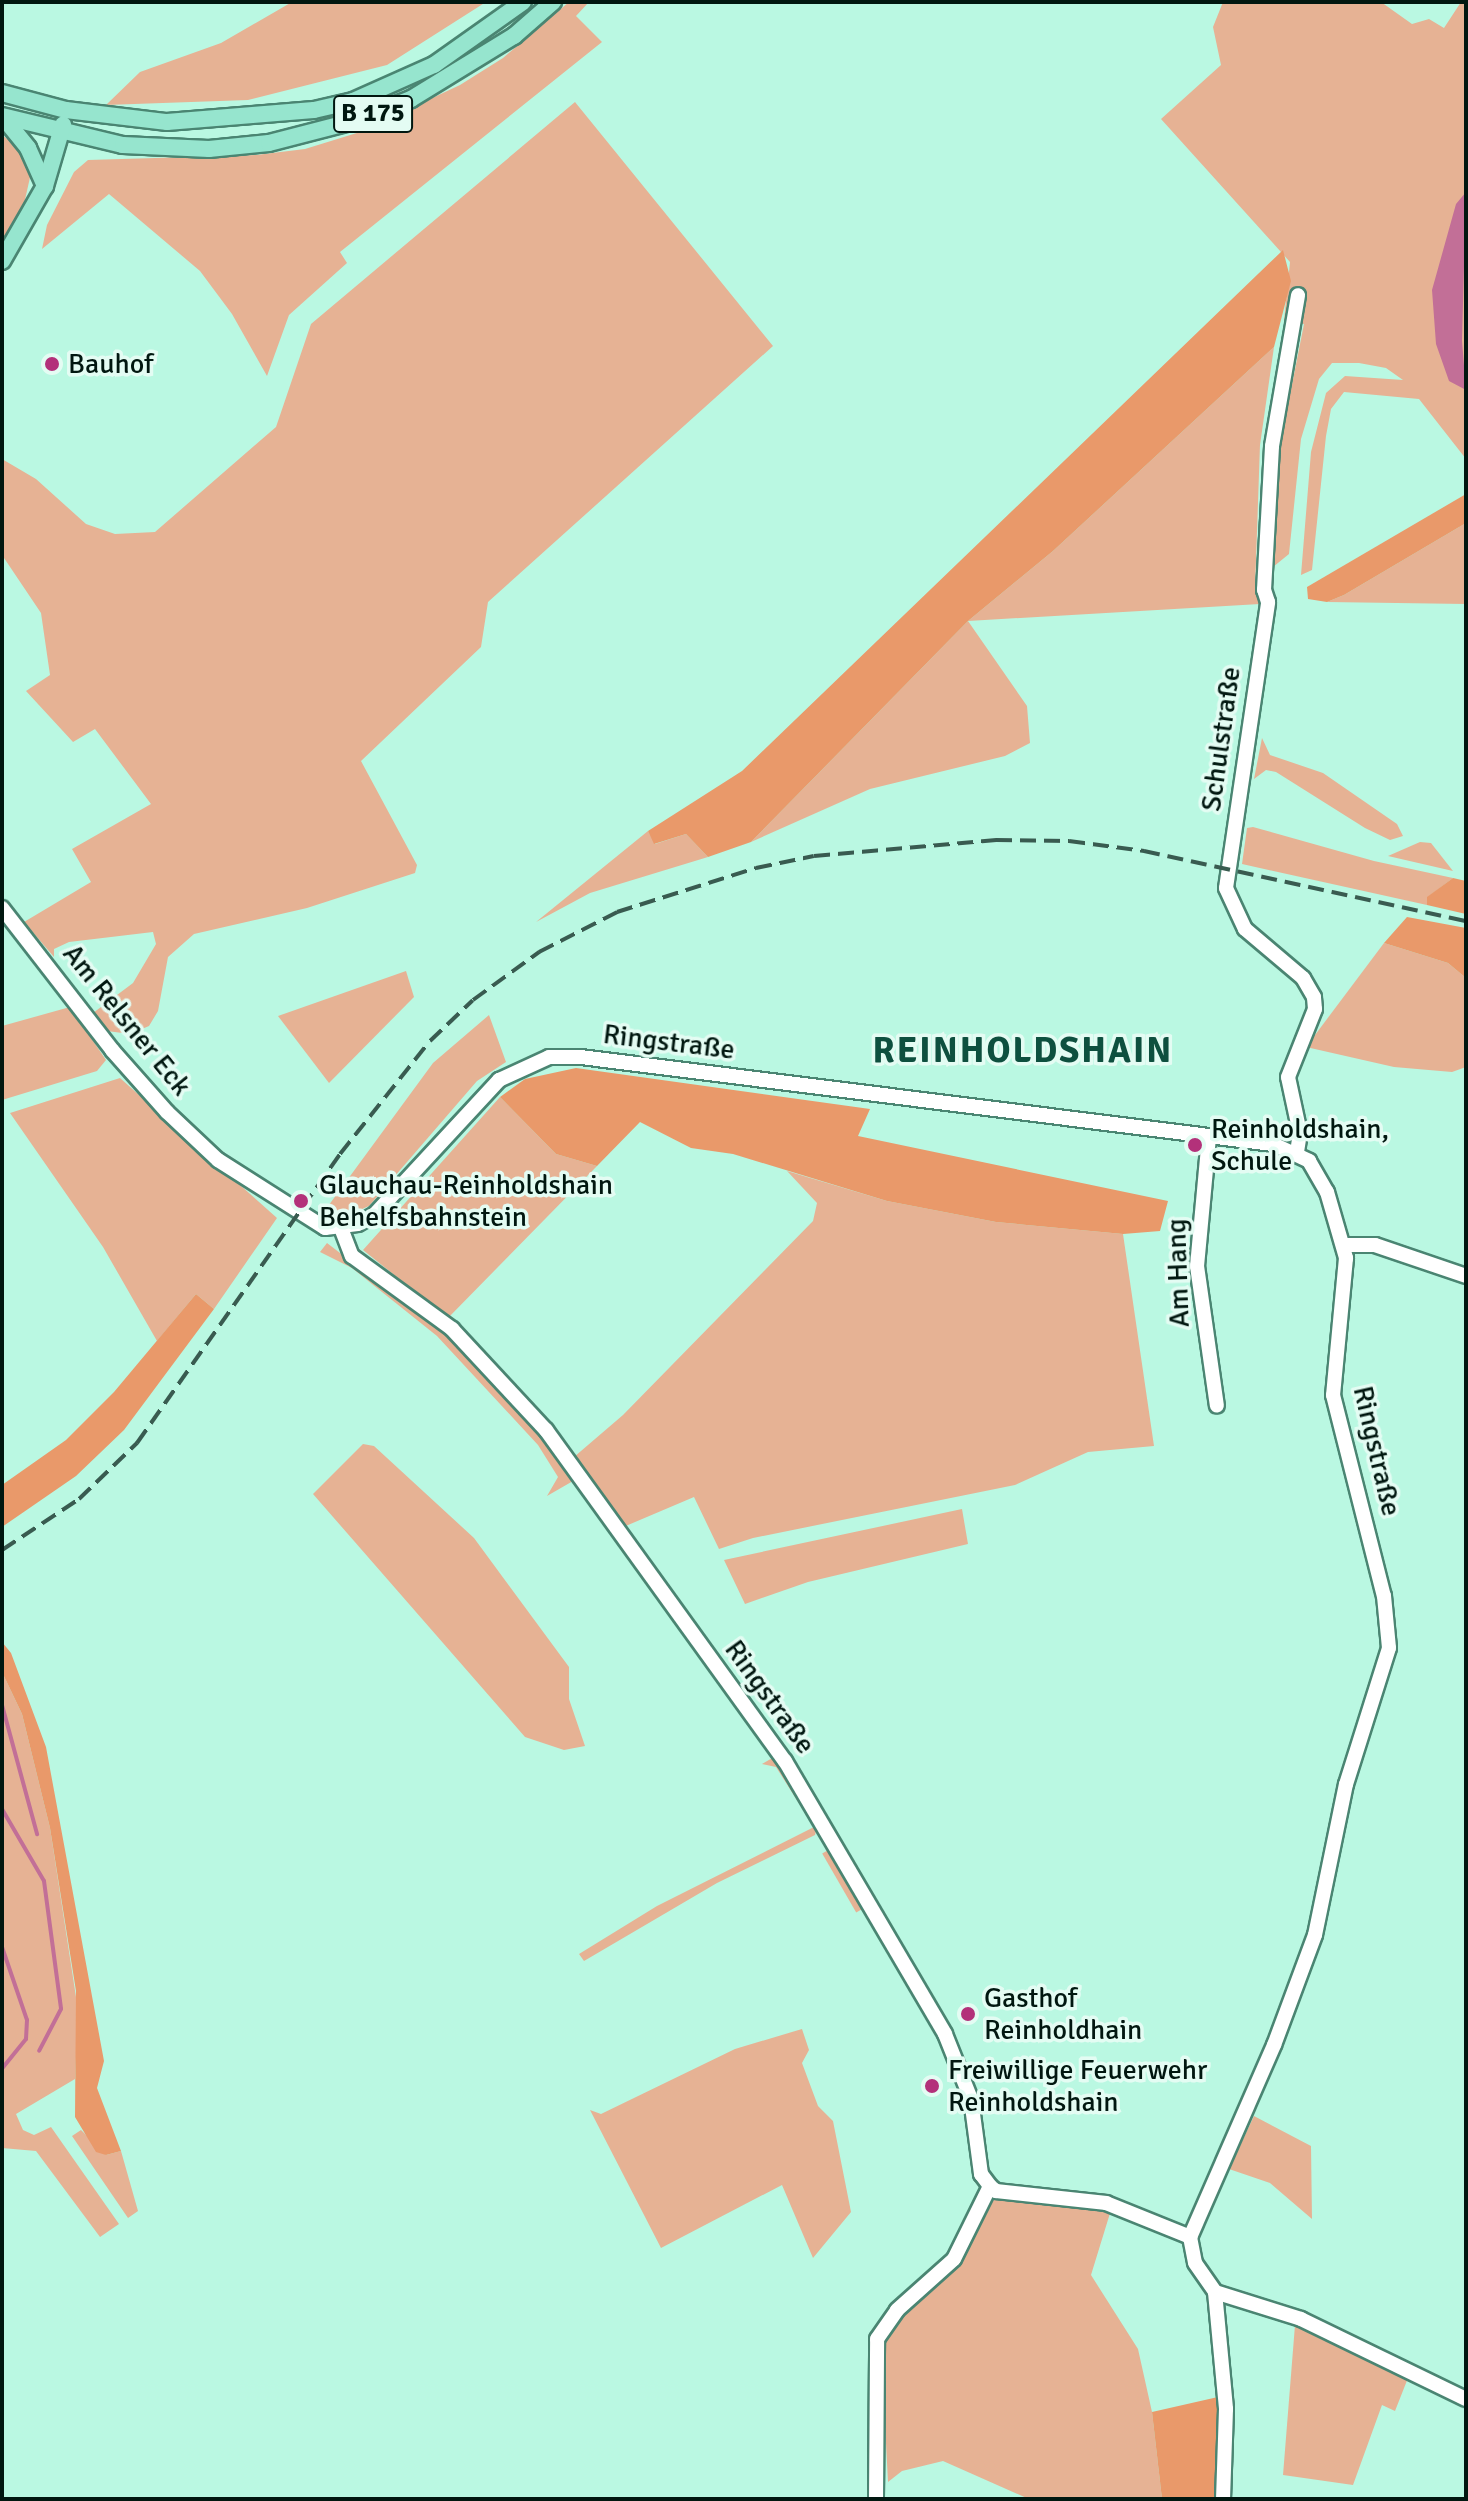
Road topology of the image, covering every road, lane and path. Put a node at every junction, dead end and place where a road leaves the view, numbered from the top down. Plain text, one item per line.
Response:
1 (523, 2) edge
2 (553, 2) edge
3 (2, 93) edge
4 (66, 110) junction
5 (2, 116) edge
6 (61, 133) junction
7 (45, 186) junction
8 (2, 261) edge
9 (1298, 295) dead end
10 (2, 908) edge
11 (1209, 1137) junction
12 (1297, 1152) junction
13 (341, 1228) junction
14 (1344, 1245) junction
15 (1466, 1276) edge
16 (1217, 1406) dead end
17 (990, 2186) junction
18 (1190, 2237) junction
19 (1215, 2292) junction
20 (1466, 2399) edge
21 (876, 2499) edge
22 (1223, 2499) edge

1 - 4 main road, B 175
2 - 6 main road, B 175
3 - 4 main road, B 175
4 - 6 main road
5 - 6 main road, B 175
5 - 7 main road
6 - 7 main road
7 - 8 main road
9 - 12 street, Schulstraße
10 - 13 street, Am Relsner Eck
11 - 12 street, Ringstraße
11 - 13 street, Ringstraße
11 - 16 street, Am Hang
12 - 14 street, Ringstraße
13 - 17 street, Ringstraße
14 - 15 street
14 - 18 street, Ringstraße
17 - 18 street
17 - 21 street
18 - 19 street
19 - 20 street
19 - 22 street

